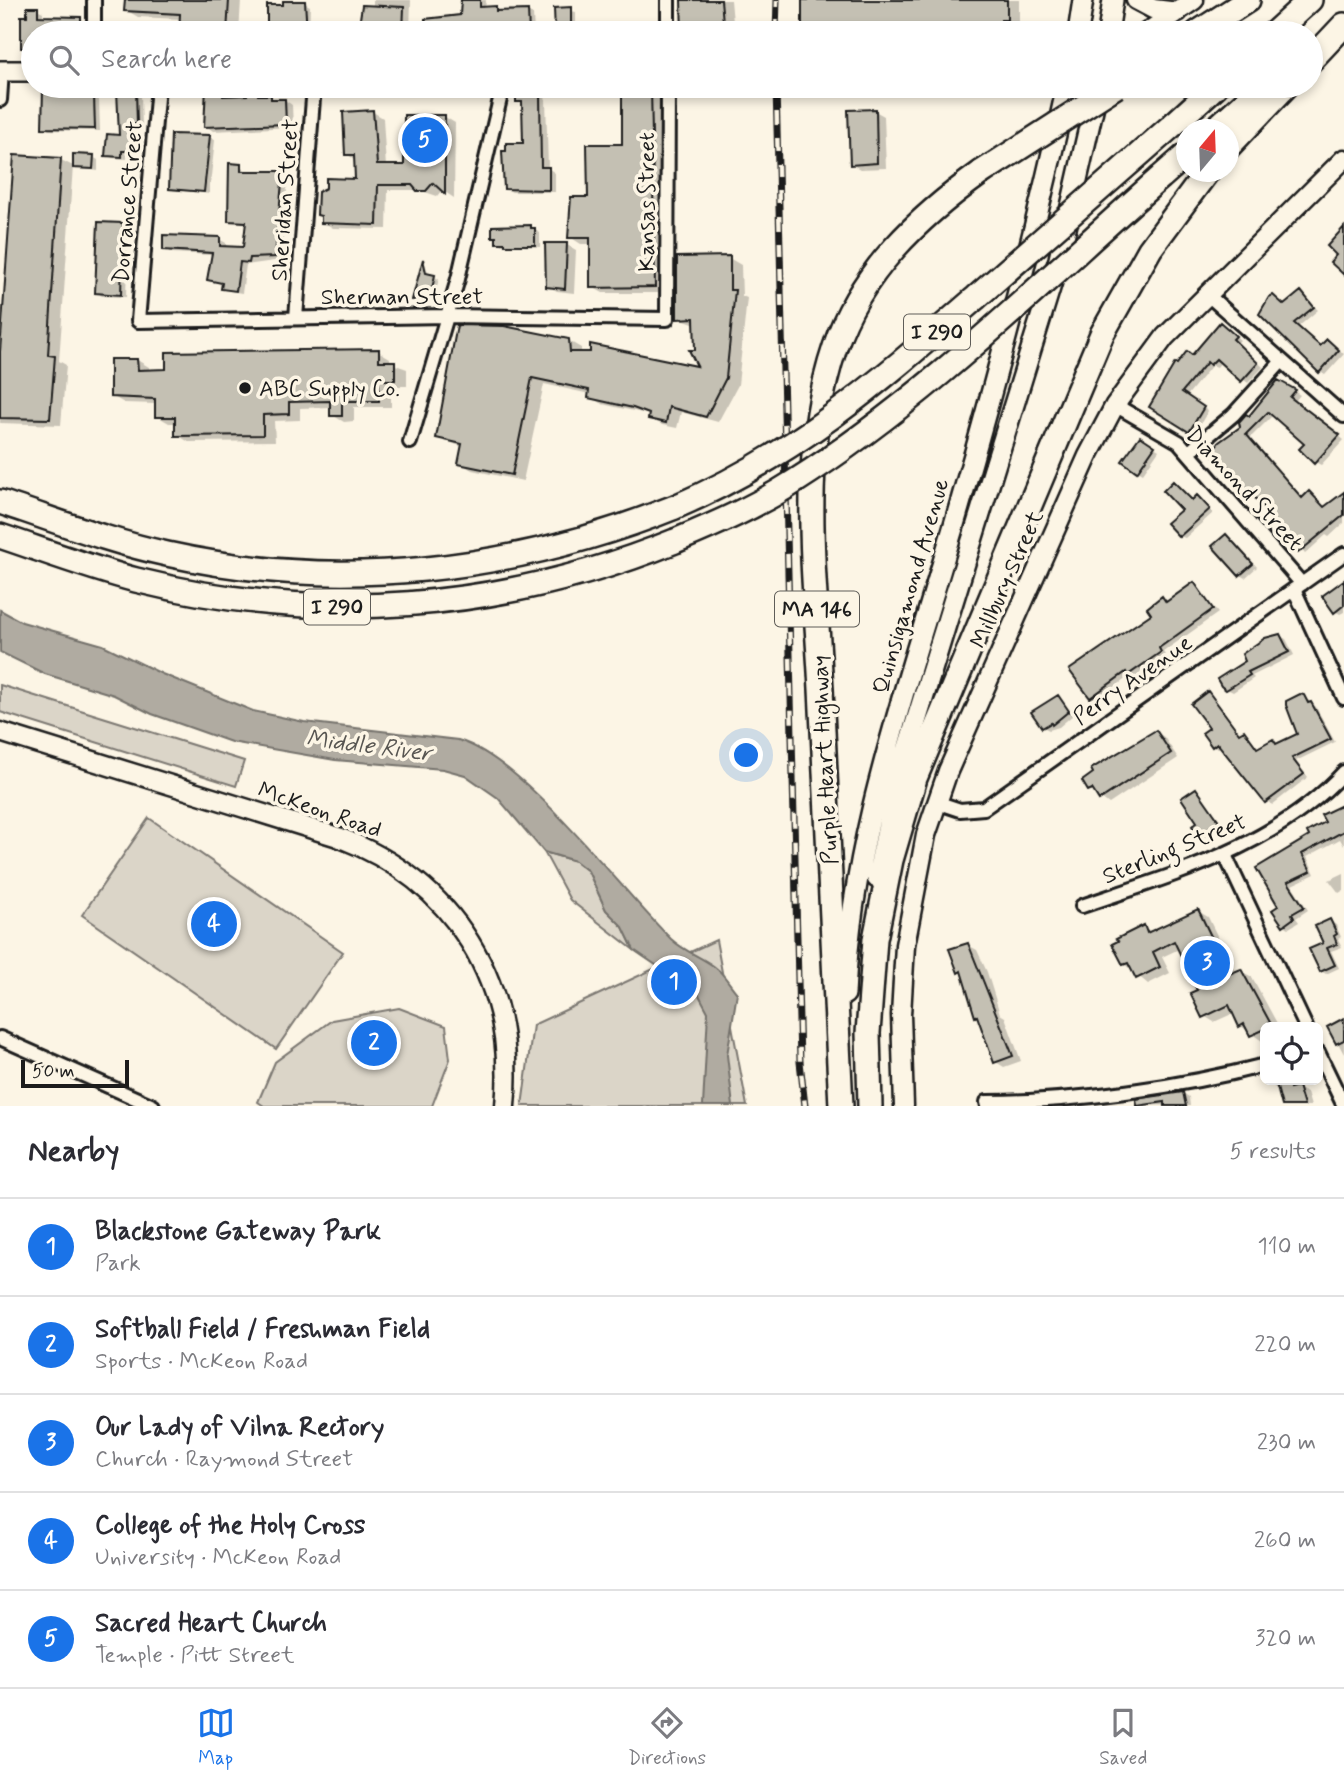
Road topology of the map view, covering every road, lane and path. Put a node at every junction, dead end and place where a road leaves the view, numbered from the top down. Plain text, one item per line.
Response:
1 (94, 0) edge
2 (668, 0) edge
3 (1083, 0) edge
4 (1114, 0) edge
5 (1136, 0) edge
6 (1194, 0) edge
7 (1248, 0) edge
8 (1310, 0) edge
9 (1178, 12) junction
10 (1344, 12) edge
11 (94, 21) edge
12 (668, 21) edge
13 (1080, 21) edge
14 (1110, 21) edge
15 (1164, 21) edge
16 (1216, 21) edge
17 (1287, 21) edge
18 (1344, 25) edge
19 (1323, 31) edge
20 (1323, 47) edge
21 (1, 71) edge
22 (21, 72) edge
23 (157, 98) edge
24 (313, 98) edge
25 (500, 98) edge
26 (668, 98) edge
27 (1065, 98) edge
28 (1095, 98) edge
29 (1098, 98) edge
30 (1203, 98) edge
31 (1250, 98) edge
32 (1275, 98) edge
33 (0, 100) edge
34 (1226, 119) edge
35 (1239, 135) edge
36 (1344, 159) edge
37 (1176, 164) edge
38 (1199, 182) edge
39 (1208, 295) junction
40 (448, 316) junction
41 (296, 318) junction
42 (667, 319) joint
43 (138, 321) joint
44 (1282, 361) junction
45 (1115, 405) junction
46 (1344, 416) edge
47 (410, 442) dead end
48 (1189, 452) junction
49 (0, 502) edge
50 (0, 536) edge
51 (1344, 554) edge
52 (1298, 586) junction
53 (1344, 698) edge
54 (0, 732) edge
55 (1344, 772) edge
56 (936, 802) junction
57 (1225, 855) junction
58 (1082, 906) dead end
59 (879, 917) junction
60 (1304, 1022) edge
61 (0, 1038) edge
62 (1323, 1062) edge
63 (1260, 1066) edge
64 (153, 1106) edge
65 (505, 1106) edge
66 (841, 1106) edge
67 (870, 1106) edge
68 (904, 1106) edge
69 (988, 1106) edge
70 (1344, 1106) edge

1 - 11 street
2 - 12 street
3 - 13 main road
4 - 14 main road
5 - 9 main road
6 - 9 main road
7 - 16 highway
8 - 17 highway
9 - 15 main road
10 - 19 highway
18 - 20 highway
21 - 22 main road
21 - 33 street
23 - 43 street, Dorrance Street
24 - 41 street, Sheridan Street
25 - 40 street
26 - 42 street, Kansas Street
27 - 66 main road, Quinsigamond Avenue
28 - 59 main road, Quinsigamond Avenue
29 - 66 highway, Purple Heart Highway / MA 146, bridge
30 - 49 highway, I 290, bridge
31 - 34 highway
32 - 35 highway
36 - 39 main road, Millbury Street
37 - 50 highway, I 290, bridge
38 - 59 highway
39 - 44 street
39 - 45 main road, Millbury Street
40 - 41 street, Sherman Street
40 - 42 street, Sherman Street
40 - 47 street
41 - 43 street, Sherman Street
44 - 46 street
44 - 48 street
45 - 48 street, Diamond Street
45 - 56 main road, Millbury Street
48 - 52 street, Diamond Street
51 - 52 street, Perry Avenue
52 - 53 street, Diamond Street
52 - 56 street, Perry Avenue
54 - 65 main road, McKeon Road
55 - 57 street, Sterling Street
56 - 68 main road, Millbury Street
57 - 58 street, Sterling Street
57 - 60 street
59 - 67 highway
61 - 64 street
62 - 70 street
63 - 69 street

